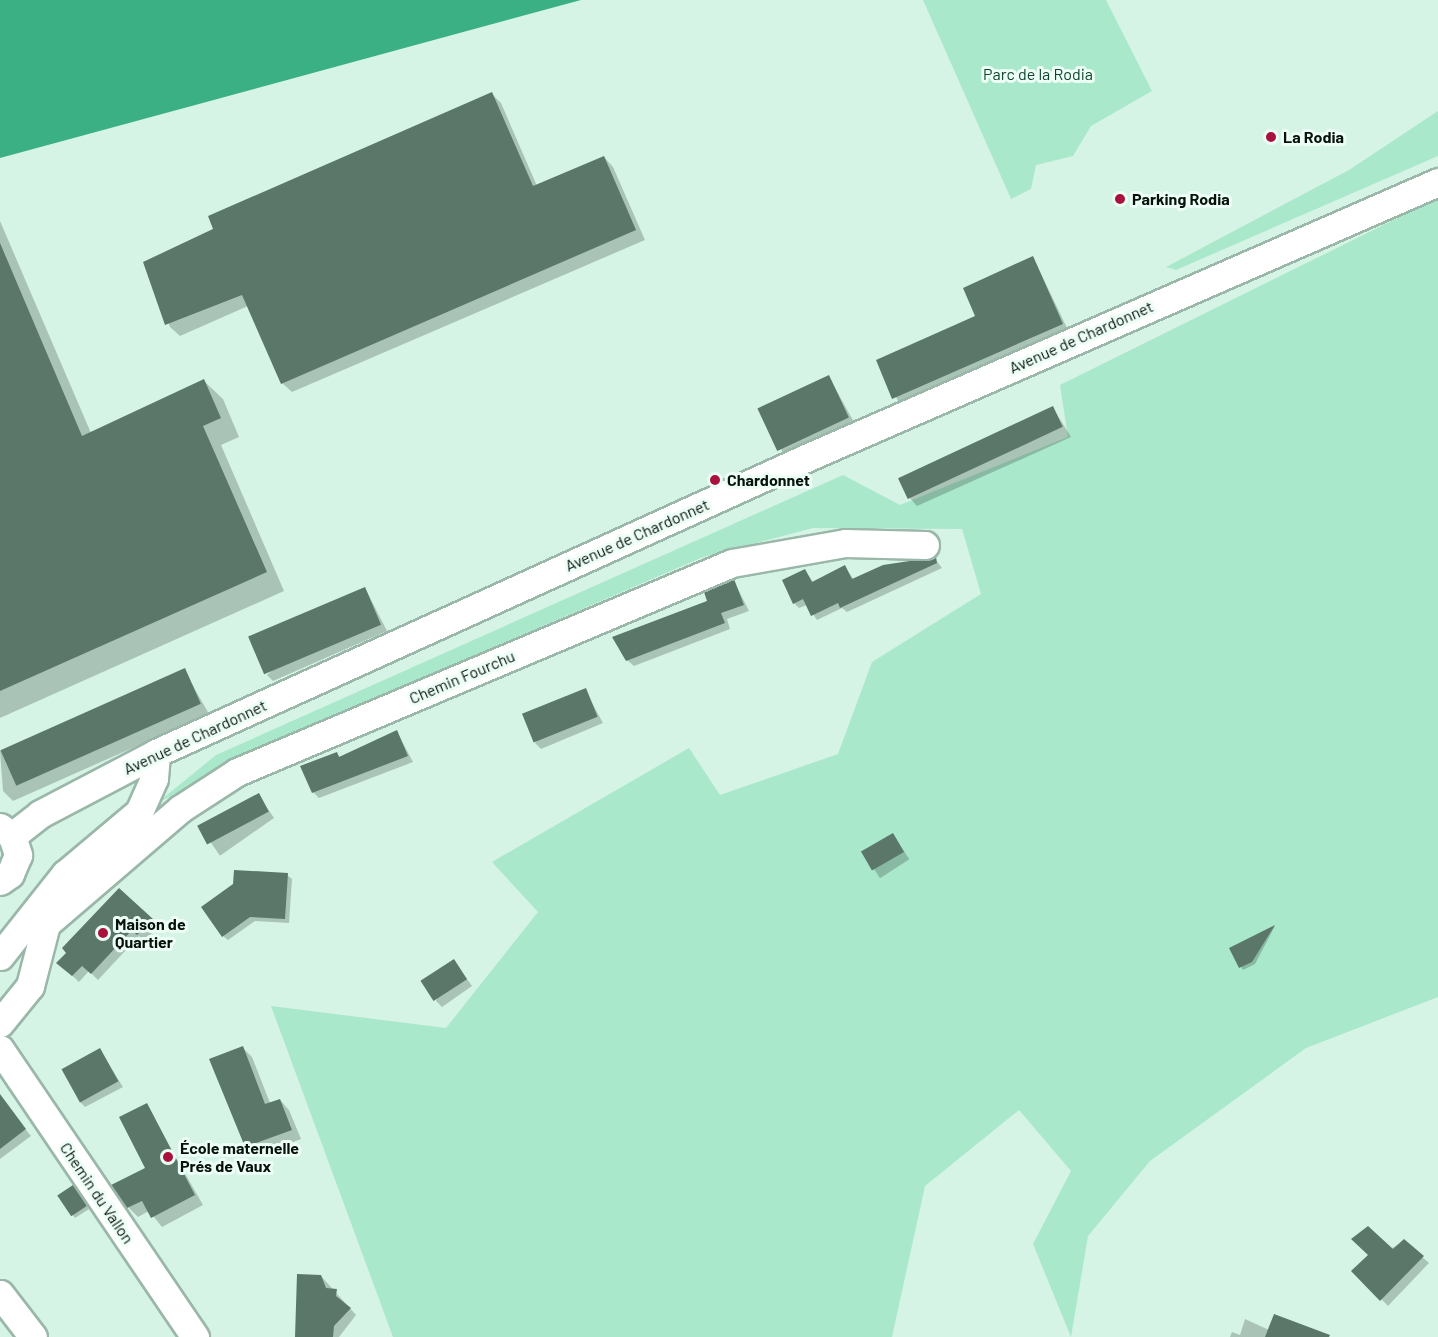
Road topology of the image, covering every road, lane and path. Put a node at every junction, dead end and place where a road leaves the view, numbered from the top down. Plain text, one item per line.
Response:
1 (1438, 182) edge
2 (925, 545) dead end
3 (156, 753) junction
4 (6, 831) edge
5 (0, 881) edge
6 (41, 920) junction
7 (0, 956) edge
8 (0, 1023) edge
9 (0, 1049) edge
10 (0, 1294) edge
11 (33, 1337) edge
12 (195, 1337) edge

1 - 3 street, Avenue de Chardonnet
2 - 6 street, Chemin Fourchu
3 - 4 street, Avenue de Chardonnet
3 - 6 street
4 - 5 street
6 - 7 street
6 - 8 street
9 - 12 street, Chemin du Vallon
10 - 11 street

